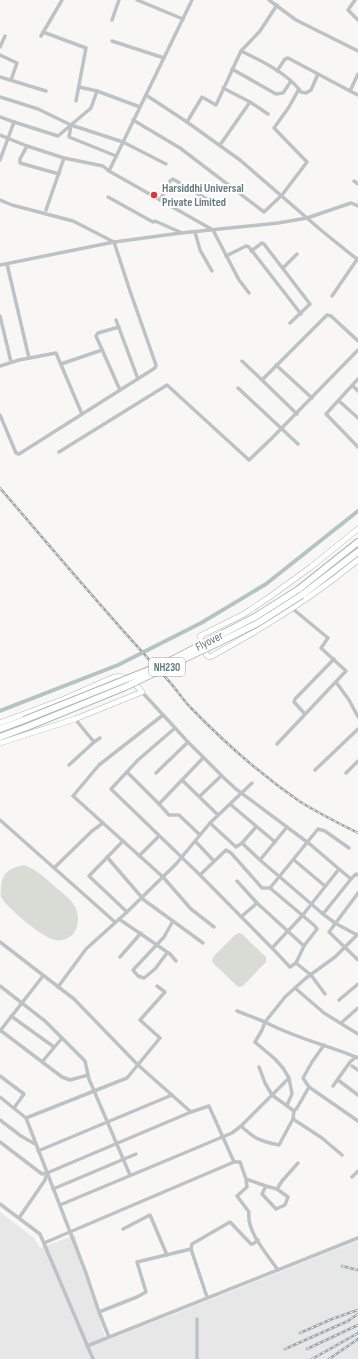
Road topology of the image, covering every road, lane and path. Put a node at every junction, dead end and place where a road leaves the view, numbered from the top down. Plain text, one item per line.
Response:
1 (62, 0) edge
2 (119, 0) edge
3 (137, 0) edge
4 (192, 0) edge
5 (269, 0) edge
6 (355, 0) edge
7 (277, 5) junction
8 (183, 19) junction
9 (112, 20) dead end
10 (358, 20) edge
11 (43, 32) junction
12 (5, 36) dead end
13 (41, 36) dead end
14 (112, 41) dead end
15 (0, 47) edge
16 (241, 51) junction
17 (358, 51) edge
18 (0, 55) edge
19 (164, 58) junction
20 (232, 69) junction
21 (277, 71) junction
22 (318, 74) junction
23 (358, 74) edge
24 (0, 77) edge
25 (11, 80) junction
26 (291, 81) junction
27 (78, 88) junction
28 (223, 88) junction
29 (299, 89) junction
30 (97, 91) junction
31 (350, 91) junction
32 (46, 92) dead end
33 (146, 95) junction
34 (358, 95) edge
35 (0, 97) edge
36 (76, 101) dead end
37 (250, 102) junction
38 (140, 107) junction
39 (268, 114) dead end
40 (0, 117) edge
41 (133, 120) junction
42 (14, 122) junction
43 (187, 122) junction
44 (71, 125) junction
45 (0, 135) edge
46 (9, 138) junction
47 (123, 142) junction
48 (220, 145) junction
49 (27, 146) junction
50 (116, 156) junction
51 (64, 158) junction
52 (0, 160) edge
53 (166, 164) dead end
54 (109, 171) junction
55 (59, 174) junction
56 (354, 181) dead end
57 (358, 184) edge
58 (281, 195) junction
59 (108, 197) dead end
60 (0, 200) edge
61 (160, 200) junction
62 (215, 204) dead end
63 (358, 206) edge
64 (46, 210) dead end
65 (307, 218) junction
66 (213, 230) junction
67 (195, 232) junction
68 (181, 233) junction
69 (114, 242) junction
70 (251, 251) junction
71 (296, 254) dead end
72 (226, 256) junction
73 (358, 259) edge
74 (6, 264) junction
75 (0, 265) edge
76 (283, 268) junction
77 (212, 271) dead end
78 (249, 293) dead end
79 (332, 296) dead end
80 (300, 314) junction
81 (0, 316) edge
82 (116, 320) dead end
83 (290, 323) dead end
84 (119, 328) junction
85 (358, 341) edge
86 (102, 350) junction
87 (358, 350) edge
88 (29, 358) junction
89 (242, 361) dead end
90 (11, 362) junction
91 (61, 364) junction
92 (276, 365) junction
93 (0, 366) edge
94 (138, 379) junction
95 (262, 380) junction
96 (358, 380) edge
97 (352, 386) junction
98 (238, 388) dead end
99 (120, 390) junction
100 (358, 391) edge
101 (312, 398) junction
102 (338, 401) junction
103 (82, 414) junction
104 (296, 414) junction
105 (0, 415) edge
106 (357, 417) edge
107 (281, 429) junction
108 (298, 444) dead end
109 (358, 447) edge
110 (60, 452) dead end
111 (358, 530) edge
112 (358, 542) edge
113 (358, 552) edge
114 (358, 560) edge
115 (293, 609) junction
116 (334, 660) junction
117 (336, 682) junction
118 (142, 692) junction
119 (305, 714) junction
120 (163, 716) junction
121 (358, 717) edge
122 (75, 719) junction
123 (0, 723) edge
124 (175, 728) junction
125 (0, 729) edge
126 (357, 732) edge
127 (0, 737) edge
128 (100, 738) dead end
129 (94, 742) junction
130 (188, 742) junction
131 (0, 743) edge
132 (277, 744) dead end
133 (203, 758) junction
134 (358, 761) edge
135 (69, 764) dead end
136 (315, 770) dead end
137 (127, 772) junction
138 (156, 773) dead end
139 (346, 773) dead end
140 (221, 776) junction
141 (182, 780) junction
142 (252, 783) dead end
143 (242, 793) junction
144 (200, 796) junction
145 (159, 804) junction
146 (230, 804) junction
147 (218, 815) junction
148 (0, 820) edge
149 (210, 822) junction
150 (103, 823) junction
151 (256, 827) junction
152 (287, 827) junction
153 (159, 836) junction
154 (200, 836) junction
155 (123, 841) junction
156 (195, 841) junction
157 (275, 842) junction
158 (242, 843) junction
159 (308, 843) junction
160 (349, 848) dead end
161 (139, 856) junction
162 (107, 858) junction
163 (181, 858) junction
164 (260, 860) junction
165 (294, 860) junction
166 (214, 861) junction
167 (54, 868) junction
168 (339, 869) junction
169 (200, 875) junction
170 (358, 875) edge
171 (279, 876) junction
172 (163, 877) junction
173 (351, 879) junction
174 (236, 881) dead end
175 (325, 886) junction
176 (270, 888) junction
177 (358, 893) edge
178 (143, 896) junction
179 (257, 903) junction
180 (311, 903) junction
181 (127, 912) junction
182 (323, 914) junction
183 (302, 916) junction
184 (240, 917) junction
185 (119, 919) junction
186 (173, 921) junction
187 (115, 922) junction
188 (336, 923) junction
189 (214, 927) dead end
190 (288, 931) junction
191 (141, 933) junction
192 (358, 935) edge
193 (204, 943) dead end
194 (2, 944) edge
195 (156, 944) junction
196 (304, 946) junction
197 (345, 947) junction
198 (272, 948) junction
199 (0, 950) edge
200 (167, 953) junction
201 (120, 958) dead end
202 (358, 960) edge
203 (176, 961) dead end
204 (296, 963) junction
205 (311, 975) junction
206 (43, 976) junction
207 (358, 984) edge
208 (0, 986) edge
209 (58, 986) junction
210 (157, 986) dead end
211 (295, 988) junction
212 (325, 994) dead end
213 (339, 1000) dead end
214 (22, 1003) junction
215 (358, 1008) edge
216 (237, 1011) dead end
217 (11, 1016) junction
218 (265, 1022) junction
219 (341, 1023) junction
220 (0, 1030) edge
221 (358, 1034) edge
222 (62, 1038) junction
223 (324, 1045) junction
224 (54, 1047) junction
225 (357, 1058) edge
226 (42, 1062) junction
227 (138, 1064) junction
228 (352, 1066) dead end
229 (259, 1067) dead end
230 (358, 1070) edge
231 (88, 1075) junction
232 (0, 1076) edge
233 (289, 1078) junction
234 (338, 1080) junction
235 (333, 1086) dead end
236 (309, 1087) junction
237 (94, 1091) junction
238 (172, 1095) junction
239 (272, 1095) junction
240 (358, 1095) edge
241 (0, 1097) edge
242 (287, 1105) junction
243 (14, 1108) junction
244 (294, 1111) junction
245 (191, 1112) junction
246 (26, 1118) junction
247 (293, 1119) junction
248 (0, 1120) edge
249 (358, 1121) edge
250 (107, 1122) junction
251 (241, 1126) junction
252 (222, 1136) junction
253 (0, 1142) edge
254 (36, 1144) junction
255 (116, 1144) junction
256 (38, 1151) junction
257 (136, 1154) dead end
258 (342, 1155) dead end
259 (123, 1159) junction
260 (234, 1162) junction
261 (298, 1163) dead end
262 (358, 1171) edge
263 (47, 1174) junction
264 (130, 1175) junction
265 (352, 1177) dead end
266 (246, 1178) junction
267 (266, 1186) junction
268 (53, 1189) junction
269 (277, 1189) junction
270 (0, 1204) edge
271 (60, 1205) junction
272 (18, 1218) junction
273 (124, 1228) dead end
274 (70, 1231) junction
275 (358, 1238) edge
276 (258, 1240) junction
277 (44, 1243) junction
278 (191, 1249) junction
279 (167, 1255) junction
280 (278, 1270) junction
281 (207, 1297) junction
282 (100, 1312) junction
283 (197, 1319) dead end
284 (109, 1337) junction
285 (87, 1346) junction
286 (93, 1359) edge
287 (197, 1359) edge

1 - 11 street
2 - 9 street
3 - 8 street
4 - 8 street
5 - 7 street
6 - 10 street
7 - 16 street
7 - 17 street
8 - 19 street
11 - 13 street
11 - 27 street
12 - 15 street
14 - 19 street
16 - 20 street
16 - 21 street
18 - 25 street
19 - 33 street
20 - 26 street
20 - 28 street
21 - 22 street
21 - 26 street
22 - 29 street
22 - 31 street
23 - 31 street
24 - 25 street
25 - 32 street
26 - 29 street
27 - 30 street
27 - 36 street
28 - 37 street
28 - 43 street
29 - 58 street
30 - 38 street
30 - 44 street
31 - 34 street
33 - 38 street
33 - 43 street
35 - 44 street
37 - 39 street
37 - 48 street
38 - 41 street
40 - 42 street
41 - 47 street
41 - 58 street
42 - 44 street
42 - 46 street
43 - 48 street
44 - 47 street
44 - 50 street
45 - 46 street
46 - 49 street
46 - 52 street
47 - 50 street
47 - 53 street
48 - 58 street
49 - 51 street
49 - 55 street
50 - 54 street
51 - 54 street
51 - 55 street
54 - 61 street
55 - 64 street
56 - 57 street
58 - 65 street
59 - 68 street
60 - 69 street
61 - 62 street
61 - 66 street
63 - 65 street
65 - 66 street
65 - 73 street
66 - 67 street
66 - 72 street
67 - 68 street
67 - 77 street
68 - 69 street
69 - 74 street
69 - 94 street
70 - 72 street
70 - 76 street
70 - 80 street
71 - 76 street
72 - 78 street
73 - 79 street
74 - 75 street
74 - 88 street
76 - 80 street
80 - 83 street
81 - 90 street
82 - 84 street
84 - 86 street
84 - 94 street
85 - 92 street
86 - 91 street
86 - 99 street
87 - 101 street
88 - 90 street
88 - 91 street
89 - 95 street
90 - 93 street
91 - 103 street
92 - 95 street
92 - 101 street
94 - 99 street
95 - 104 street
96 - 97 street
97 - 100 street
97 - 102 street
98 - 107 street
99 - 103 street
101 - 104 street
102 - 106 street
102 - 109 street
103 - 105 street
104 - 107 street
107 - 108 street
107 - 110 street
111 - 115 street
112 - 125 highway, Flyover / NH230, bridge
113 - 127 highway, Flyover / NH230, bridge
114 - 115 street
115 - 116 street
116 - 117 street
116 - 119 street
117 - 119 street
117 - 121 street
118 - 120 street
118 - 122 street
118 - 123 street
119 - 132 street
120 - 124 street
120 - 150 street
122 - 129 street
122 - 131 street
124 - 130 street
124 - 137 street
126 - 136 street
128 - 129 street
129 - 135 street
130 - 133 street
130 - 138 street
133 - 140 street
133 - 141 street
134 - 139 street
137 - 145 street
137 - 153 street
140 - 143 street
140 - 144 street
141 - 144 street
141 - 145 street
142 - 143 street
143 - 146 street
143 - 152 street
144 - 147 street
145 - 154 street
146 - 147 street
146 - 151 street
147 - 149 street
148 - 167 street
149 - 154 street
149 - 158 street
150 - 155 street
150 - 167 street
151 - 157 street
151 - 158 street
152 - 157 street
152 - 159 street
153 - 161 street
153 - 163 street
154 - 156 street
155 - 161 street
155 - 162 street
156 - 163 street
156 - 166 street
157 - 164 street
158 - 164 street
159 - 160 street
159 - 165 street
159 - 168 street
161 - 172 street
162 - 178 street
162 - 181 street
163 - 169 street
163 - 172 street
164 - 171 street
165 - 171 street
165 - 175 street
166 - 169 street
166 - 176 street
167 - 187 street
168 - 173 street
168 - 175 street
169 - 184 street
170 - 173 street
171 - 176 street
171 - 180 street
172 - 178 street
172 - 189 street
173 - 182 street
174 - 179 street
175 - 180 street
176 - 183 street
177 - 188 street
178 - 181 street
178 - 186 street
179 - 184 street
179 - 190 street
180 - 182 street
180 - 183 street
181 - 185 street
182 - 188 street
183 - 190 street
183 - 196 street
184 - 198 street
185 - 187 street
185 - 191 street
186 - 193 street
186 - 195 street
187 - 209 street
188 - 192 street
188 - 197 street
190 - 196 street
190 - 198 street
191 - 195 street
191 - 201 street
192 - 197 street
194 - 199 street
194 - 206 street
195 - 200 street
195 - 200 street
196 - 204 street
197 - 202 street
197 - 205 street
198 - 204 street
200 - 203 street
204 - 205 street
205 - 211 street
205 - 212 street
206 - 209 street
206 - 214 street
207 - 213 street
208 - 214 street
209 - 227 street
210 - 227 street
211 - 218 street
211 - 219 street
214 - 217 street
214 - 222 street
215 - 219 street
216 - 218 street
217 - 220 street
217 - 224 street
218 - 223 street
218 - 233 street
219 - 221 street
220 - 226 street
222 - 224 street
222 - 231 street
223 - 225 street
223 - 236 street
224 - 226 street
225 - 234 street
226 - 231 street
227 - 237 street
227 - 238 street
228 - 230 street
229 - 239 street
231 - 237 street
232 - 243 street
233 - 239 street
233 - 242 street
234 - 235 street
234 - 240 street
236 - 244 street
236 - 249 street
237 - 246 street
237 - 250 street
238 - 245 street
238 - 250 street
239 - 242 street
239 - 251 street
241 - 243 street
242 - 244 street
243 - 246 street
244 - 247 street
245 - 252 street
245 - 255 street
246 - 254 street
247 - 251 street
247 - 258 street
248 - 254 street
250 - 255 street
250 - 256 street
251 - 252 street
252 - 260 street
252 - 264 street
253 - 263 street
254 - 256 street
255 - 259 street
255 - 263 street
256 - 263 street
257 - 259 street
259 - 264 street
259 - 268 street
260 - 266 street
260 - 274 street
261 - 269 street
262 - 265 street
263 - 268 street
263 - 272 street
264 - 271 street
266 - 267 street
266 - 276 street
267 - 269 street
267 - 269 street
268 - 271 street
270 - 272 street
271 - 274 street
272 - 277 street
273 - 279 street
274 - 277 street
274 - 282 street
275 - 280 street
276 - 278 street
276 - 280 street
277 - 285 street
278 - 279 street
278 - 281 street
279 - 282 street
280 - 281 street
281 - 284 street
282 - 284 street
283 - 287 street
284 - 285 street
285 - 286 street

